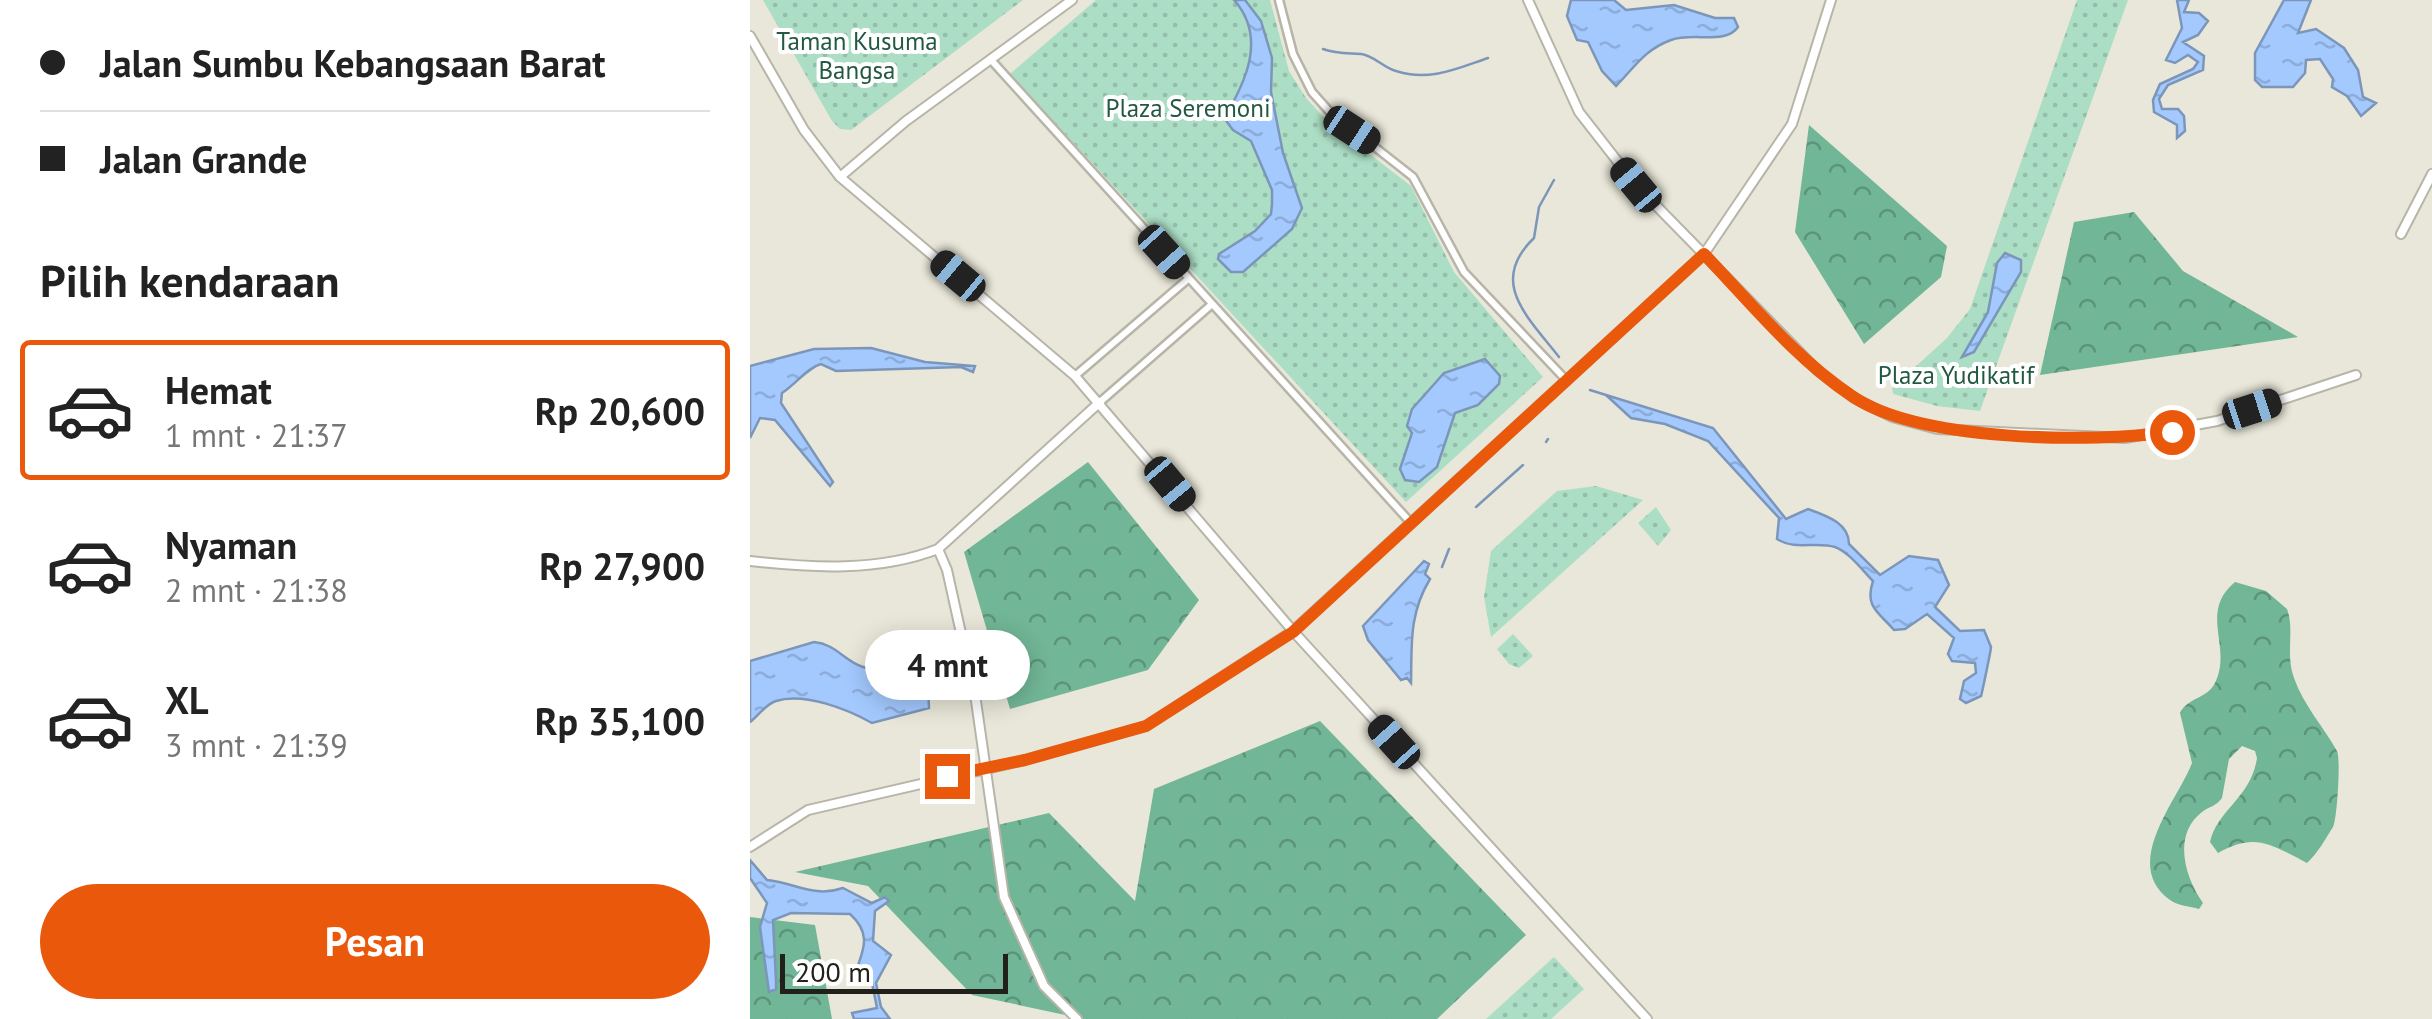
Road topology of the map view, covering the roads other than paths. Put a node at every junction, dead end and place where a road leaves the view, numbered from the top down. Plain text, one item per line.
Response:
1 (1072, 0) edge
2 (1279, 0) edge
3 (1528, 0) edge
4 (1830, 0) edge
5 (750, 36) edge
6 (992, 61) junction
7 (2432, 174) edge
8 (840, 176) junction
9 (2401, 234) dead end
10 (1704, 254) junction
11 (1188, 279) junction
12 (1211, 305) junction
13 (2356, 375) dead end
14 (1075, 376) junction
15 (1566, 381) junction
16 (1100, 402) junction
17 (1411, 522) junction
18 (938, 549) junction
19 (750, 561) edge
20 (1293, 632) junction
21 (984, 768) junction
22 (750, 847) edge
23 (1078, 1019) edge
24 (1647, 1019) edge

1 - 6 street
2 - 15 street
3 - 10 street
4 - 10 street
5 - 8 street
6 - 8 street
6 - 11 street
7 - 9 street
8 - 14 street
10 - 13 street
10 - 15 street
11 - 12 street
11 - 14 street
12 - 16 street
12 - 17 street
14 - 16 street
15 - 17 street
16 - 18 street
16 - 20 street
17 - 20 street
18 - 19 street
18 - 21 street
20 - 21 street
20 - 24 street
21 - 22 street
21 - 23 street

